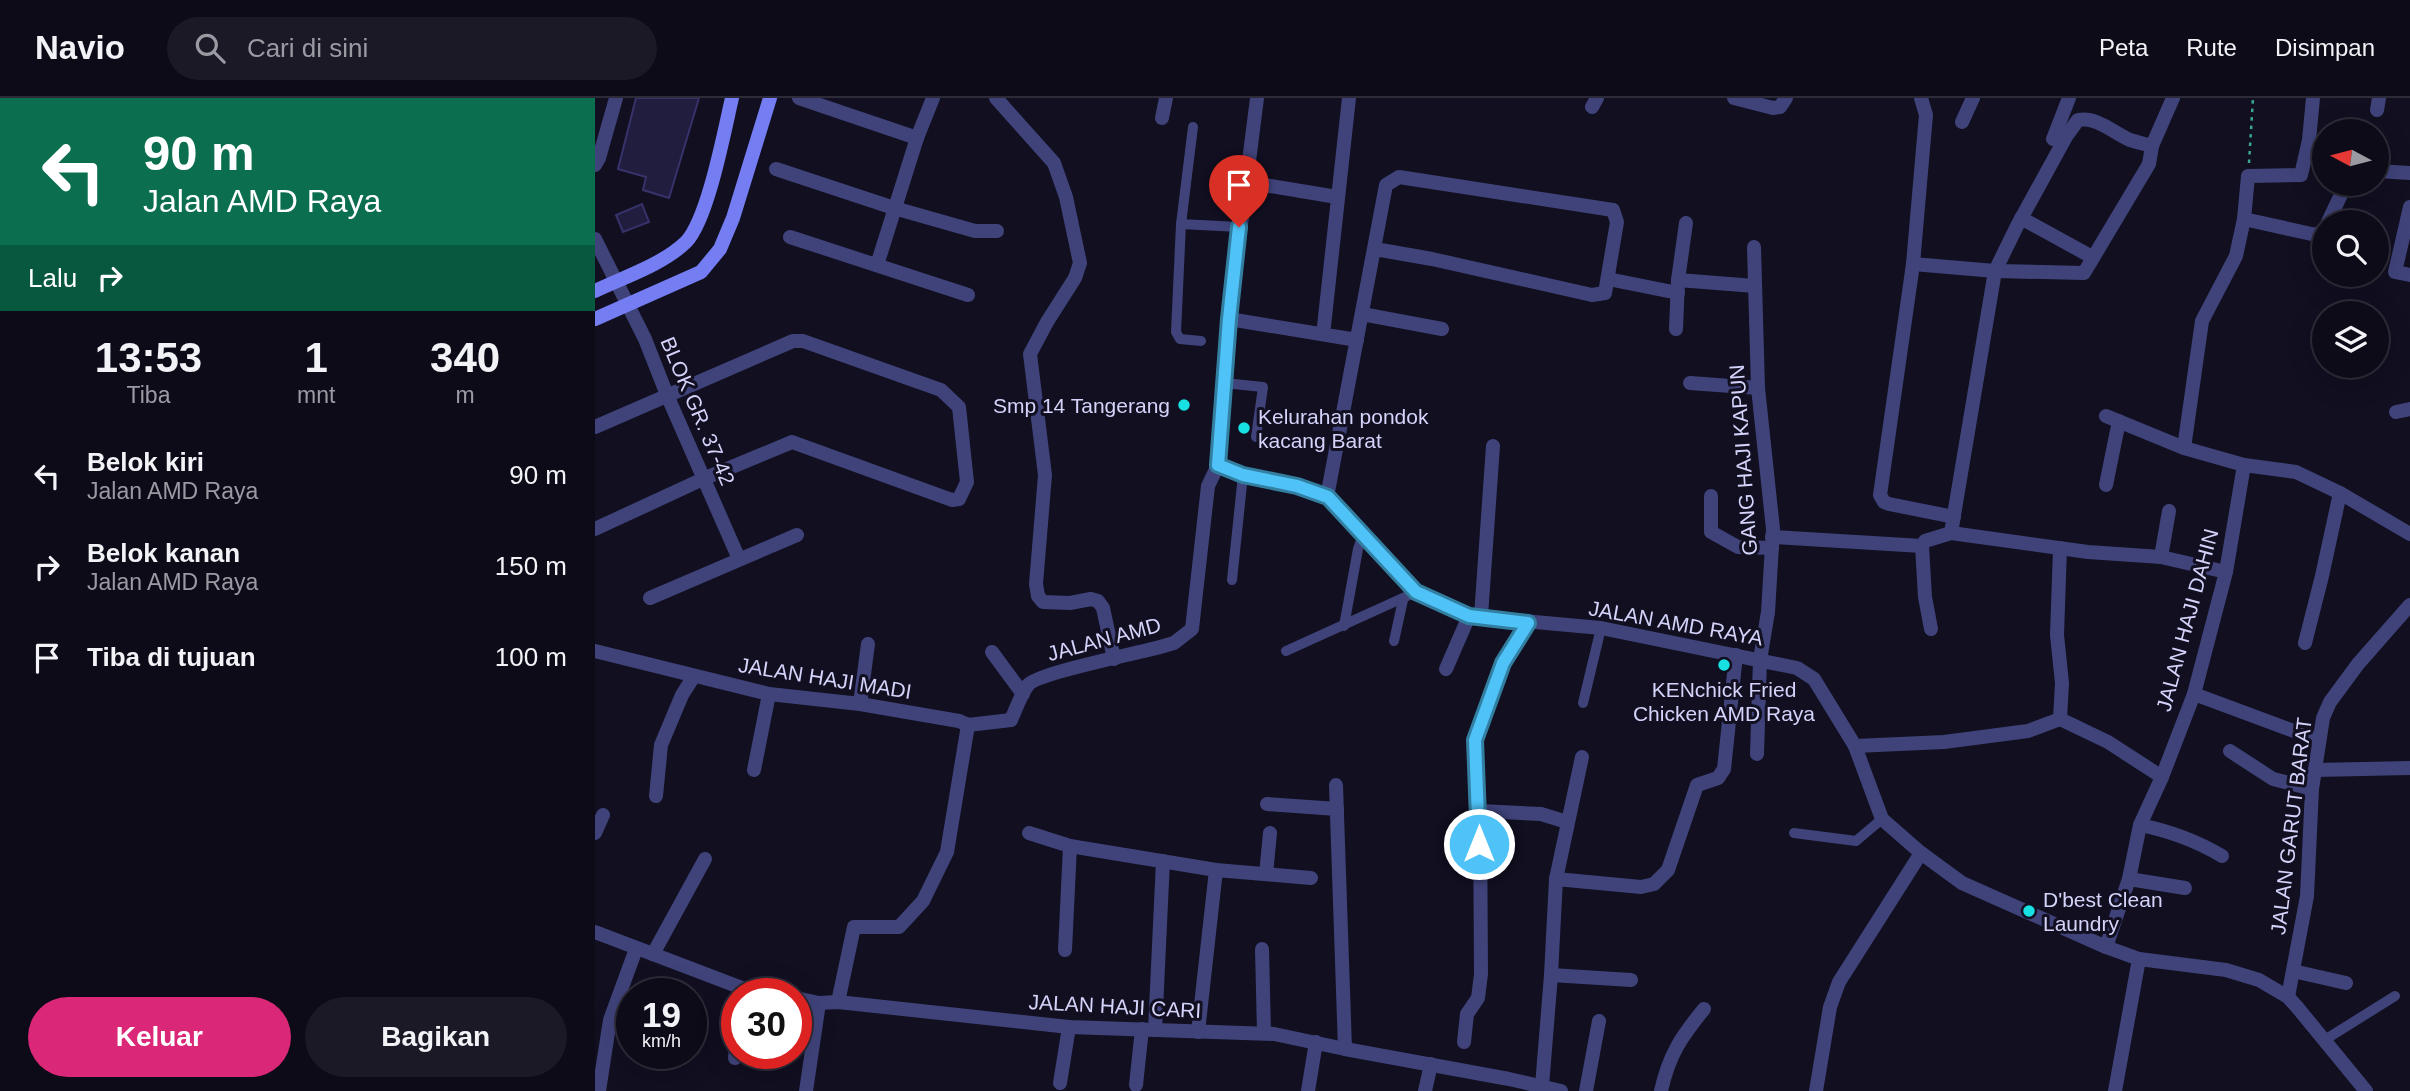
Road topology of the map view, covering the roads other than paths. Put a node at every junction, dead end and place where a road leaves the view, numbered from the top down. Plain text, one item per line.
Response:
1 (616, 98) edge
2 (732, 98) edge
3 (770, 98) edge
4 (799, 98) edge
5 (933, 98) edge
6 (996, 98) edge
7 (1166, 98) edge
8 (1257, 98) edge
9 (1349, 98) edge
10 (1734, 98) edge
11 (1786, 98) edge
12 (1921, 98) edge
13 (1973, 98) edge
14 (2069, 98) edge
15 (2173, 98) edge
16 (2313, 98) edge
17 (1162, 118) dead end
18 (1962, 122) dead end
19 (1193, 127) dead end
20 (917, 138) junction
21 (2053, 139) dead end
22 (2152, 146) junction
23 (595, 165) edge
24 (776, 169) dead end
25 (2389, 172) edge
26 (2410, 173) edge
27 (1246, 182) junction
28 (1337, 197) junction
29 (2410, 207) edge
30 (894, 208) junction
31 (2021, 218) junction
32 (2244, 219) junction
33 (1686, 223) dead end
34 (1181, 224) junction
35 (1239, 227) junction
36 (997, 231) dead end
37 (2312, 234) edge
38 (790, 237) dead end
39 (595, 239) edge
40 (1753, 247) dead end
41 (1375, 249) junction
42 (2092, 257) junction
43 (1913, 264) junction
44 (877, 265) junction
45 (1995, 271) junction
46 (2410, 275) edge
47 (1608, 279) junction
48 (615, 282) junction
49 (1755, 286) junction
50 (1678, 287) junction
51 (595, 291) edge
52 (968, 295) dead end
53 (628, 305) junction
54 (1362, 314) junction
55 (595, 319) edge
56 (1229, 319) junction
57 (1324, 326) dead end
58 (1442, 329) dead end
59 (1676, 329) dead end
60 (1357, 340) junction
61 (1201, 341) dead end
62 (1224, 383) junction
63 (1690, 383) dead end
64 (1758, 388) junction
65 (667, 395) junction
66 (595, 427) edge
67 (1256, 437) dead end
68 (1493, 446) dead end
69 (2184, 448) junction
70 (1218, 465) junction
71 (2244, 465) junction
72 (1243, 475) junction
73 (703, 479) junction
74 (2106, 485) dead end
75 (2340, 493) junction
76 (1711, 496) dead end
77 (1328, 497) junction
78 (2169, 511) dead end
79 (1954, 517) junction
80 (595, 529) edge
81 (1951, 533) junction
82 (2410, 534) edge
83 (797, 535) dead end
84 (1363, 535) junction
85 (1772, 542) junction
86 (1922, 545) junction
87 (2060, 548) junction
88 (2161, 557) junction
89 (739, 559) junction
90 (2226, 572) junction
91 (1232, 580) dead end
92 (1409, 596) junction
93 (650, 598) dead end
94 (2410, 605) edge
95 (1475, 616) junction
96 (1528, 623) junction
97 (1344, 626) junction
98 (1601, 628) junction
99 (1931, 629) dead end
100 (1394, 641) dead end
101 (2305, 643) dead end
102 (869, 644) dead end
103 (595, 651) edge
104 (1286, 651) dead end
105 (992, 652) dead end
106 (1735, 655) junction
107 (1114, 659) junction
108 (1760, 660) junction
109 (1446, 669) dead end
110 (694, 676) junction
111 (769, 694) junction
112 (1023, 694) junction
113 (2194, 694) junction
114 (1583, 703) dead end
115 (860, 704) junction
116 (2060, 719) junction
117 (968, 725) junction
118 (2318, 740) junction
119 (1854, 746) junction
120 (2230, 751) dead end
121 (1757, 754) dead end
122 (1583, 757) dead end
123 (2410, 768) edge
124 (754, 770) dead end
125 (2315, 770) junction
126 (2162, 777) junction
127 (1336, 785) dead end
128 (2312, 789) junction
129 (656, 796) dead end
130 (1267, 804) dead end
131 (1337, 809) junction
132 (1480, 811) junction
133 (603, 816) dead end
134 (1882, 819) junction
135 (1567, 822) junction
136 (2140, 825) junction
137 (595, 833) edge
138 (1029, 833) dead end
139 (1270, 833) dead end
140 (1794, 833) dead end
141 (1070, 846) junction
142 (1921, 853) junction
143 (2222, 856) dead end
144 (705, 859) dead end
145 (1163, 861) junction
146 (1216, 870) junction
147 (1266, 874) junction
148 (1311, 878) dead end
149 (1556, 879) junction
150 (2129, 879) junction
151 (2185, 888) dead end
152 (595, 932) edge
153 (2106, 947) junction
154 (636, 949) junction
155 (1262, 949) dead end
156 (1065, 950) dead end
157 (653, 954) junction
158 (2139, 959) junction
159 (2293, 971) junction
160 (1551, 975) junction
161 (1631, 980) dead end
162 (721, 982) edge
163 (2346, 983) dead end
164 (2395, 996) dead end
165 (2288, 997) junction
166 (812, 1001) edge
167 (838, 1002) junction
168 (819, 1003) junction
169 (1704, 1009) dead end
170 (1599, 1021) dead end
171 (1069, 1027) junction
172 (1148, 1029) junction
173 (1198, 1031) junction
174 (1264, 1033) junction
175 (2323, 1041) junction
176 (1316, 1042) junction
177 (1464, 1042) dead end
178 (1345, 1049) junction
179 (1431, 1064) junction
180 (1060, 1083) dead end
181 (1136, 1085) dead end
182 (1507, 1085) edge
183 (1542, 1087) junction
184 (599, 1091) edge
185 (806, 1091) edge
186 (1308, 1091) edge
187 (1425, 1091) edge
188 (1561, 1091) edge
189 (1586, 1091) edge
190 (1661, 1091) edge
191 (1816, 1091) edge
192 (2115, 1091) edge
193 (2366, 1091) edge

1 - 23 street
2 - 48 main road
3 - 53 main road
4 - 20 street
5 - 20 street
6 - 107 street
7 - 17 street
8 - 27 street
9 - 28 street
10 - 11 street
12 - 43 street
13 - 18 street
14 - 21 street
15 - 22 street
16 - 32 street
19 - 34 lane
20 - 30 street
22 - 31 street
22 - 42 street
24 - 30 street
25 - 26 street
27 - 28 street
27 - 35 street
28 - 57 street
29 - 46 street
30 - 36 street
30 - 44 street
31 - 42 street
31 - 45 street
32 - 37 street
32 - 69 street
33 - 50 street
34 - 35 lane
34 - 61 lane
35 - 56 street
38 - 44 street
39 - 48 street, BLOK GR. 37-42
40 - 49 street, GANG HAJI KAPUN
41 - 47 street
41 - 47 street
41 - 54 street
42 - 45 street
43 - 45 street
43 - 79 street
44 - 52 street
45 - 79 street
47 - 50 street
48 - 51 main road
48 - 53 street, BLOK GR. 37-42
49 - 50 street
49 - 64 street, GANG HAJI KAPUN
50 - 59 street
53 - 55 main road
53 - 65 street, BLOK GR. 37-42
54 - 58 street
54 - 60 street
56 - 60 street
56 - 62 street
60 - 77 street
62 - 67 lane
62 - 70 street
63 - 64 street
64 - 85 street, GANG HAJI KAPUN
65 - 66 street
65 - 73 street, BLOK GR. 37-42
65 - 73 street
68 - 95 street
69 - 71 street
69 - 74 street
70 - 72 street, JALAN AMD RAYA
70 - 107 street, JALAN AMD
71 - 75 street
71 - 90 street, JALAN HAJI DAHIN
72 - 77 street, JALAN AMD RAYA
72 - 91 lane
73 - 80 street
73 - 89 street, BLOK GR. 37-42
75 - 82 street
75 - 101 street
76 - 85 street
77 - 84 street, JALAN AMD RAYA
78 - 88 street
79 - 81 street
81 - 86 street
81 - 87 street
83 - 89 street
84 - 92 street, JALAN AMD RAYA
84 - 97 lane
85 - 86 street
85 - 108 street, GANG HAJI KAPUN
86 - 99 street
87 - 88 street
87 - 116 street
88 - 90 street
89 - 93 street
90 - 113 street, JALAN HAJI DAHIN
92 - 95 street, JALAN AMD RAYA
92 - 97 lane
92 - 100 lane
94 - 118 street, JALAN GARUT BARAT
95 - 96 street, JALAN AMD RAYA
95 - 109 street
96 - 98 street, JALAN AMD RAYA
96 - 132 street
97 - 104 lane
98 - 106 street, JALAN AMD RAYA
98 - 114 lane
102 - 115 street
103 - 110 street, JALAN HAJI MADI
105 - 112 street
106 - 108 street, JALAN AMD RAYA
106 - 149 street
107 - 112 street, JALAN AMD
108 - 119 street, JALAN AMD RAYA
108 - 121 street, GANG HAJI KAPUN
110 - 111 street, JALAN HAJI MADI
110 - 129 street
111 - 115 street, JALAN HAJI MADI
111 - 124 street
112 - 117 street, JALAN AMD
113 - 118 street
113 - 126 street, JALAN HAJI DAHIN
115 - 117 street, JALAN HAJI MADI
116 - 119 street
116 - 126 street
117 - 167 street
118 - 125 street, JALAN GARUT BARAT
119 - 134 street, JALAN AMD RAYA
120 - 128 street
122 - 135 street
123 - 125 street
125 - 128 street, JALAN GARUT BARAT
126 - 136 street, JALAN HAJI DAHIN
127 - 131 street
128 - 159 street, JALAN GARUT BARAT
130 - 131 street
131 - 178 street
132 - 135 street
132 - 177 street
133 - 137 street
134 - 140 lane
134 - 142 street, JALAN AMD RAYA
135 - 149 street
136 - 143 street
136 - 150 street, JALAN HAJI DAHIN
138 - 141 street
139 - 147 street
141 - 145 street
141 - 156 street
142 - 153 street, JALAN AMD RAYA
142 - 191 street
144 - 157 street
145 - 146 street
145 - 172 street
146 - 147 street
146 - 173 street
147 - 148 street
149 - 160 street
150 - 151 street
150 - 153 street, JALAN HAJI DAHIN
152 - 154 street
153 - 158 street, JALAN AMD RAYA
154 - 157 street
154 - 184 street
155 - 174 street
157 - 162 street
158 - 165 street, JALAN AMD RAYA
158 - 192 street
159 - 163 street
159 - 165 street, JALAN GARUT BARAT
160 - 161 street
160 - 183 street
164 - 175 lane
165 - 175 street, JALAN AMD RAYA
166 - 168 street, JALAN HAJI CARI
167 - 168 street, JALAN HAJI CARI
167 - 171 street, JALAN HAJI CARI
168 - 185 street
169 - 190 street
170 - 189 street
171 - 172 street, JALAN HAJI CARI
171 - 180 street
172 - 173 street, JALAN HAJI CARI
172 - 181 street
173 - 174 street, JALAN HAJI CARI
174 - 176 street, JALAN HAJI CARI
175 - 193 street, JALAN AMD RAYA
176 - 178 street, JALAN HAJI CARI
176 - 186 street
178 - 179 street, JALAN HAJI CARI
179 - 182 street, JALAN HAJI CARI
179 - 187 street
182 - 183 street, JALAN HAJI CARI
183 - 188 street, JALAN HAJI CARI

